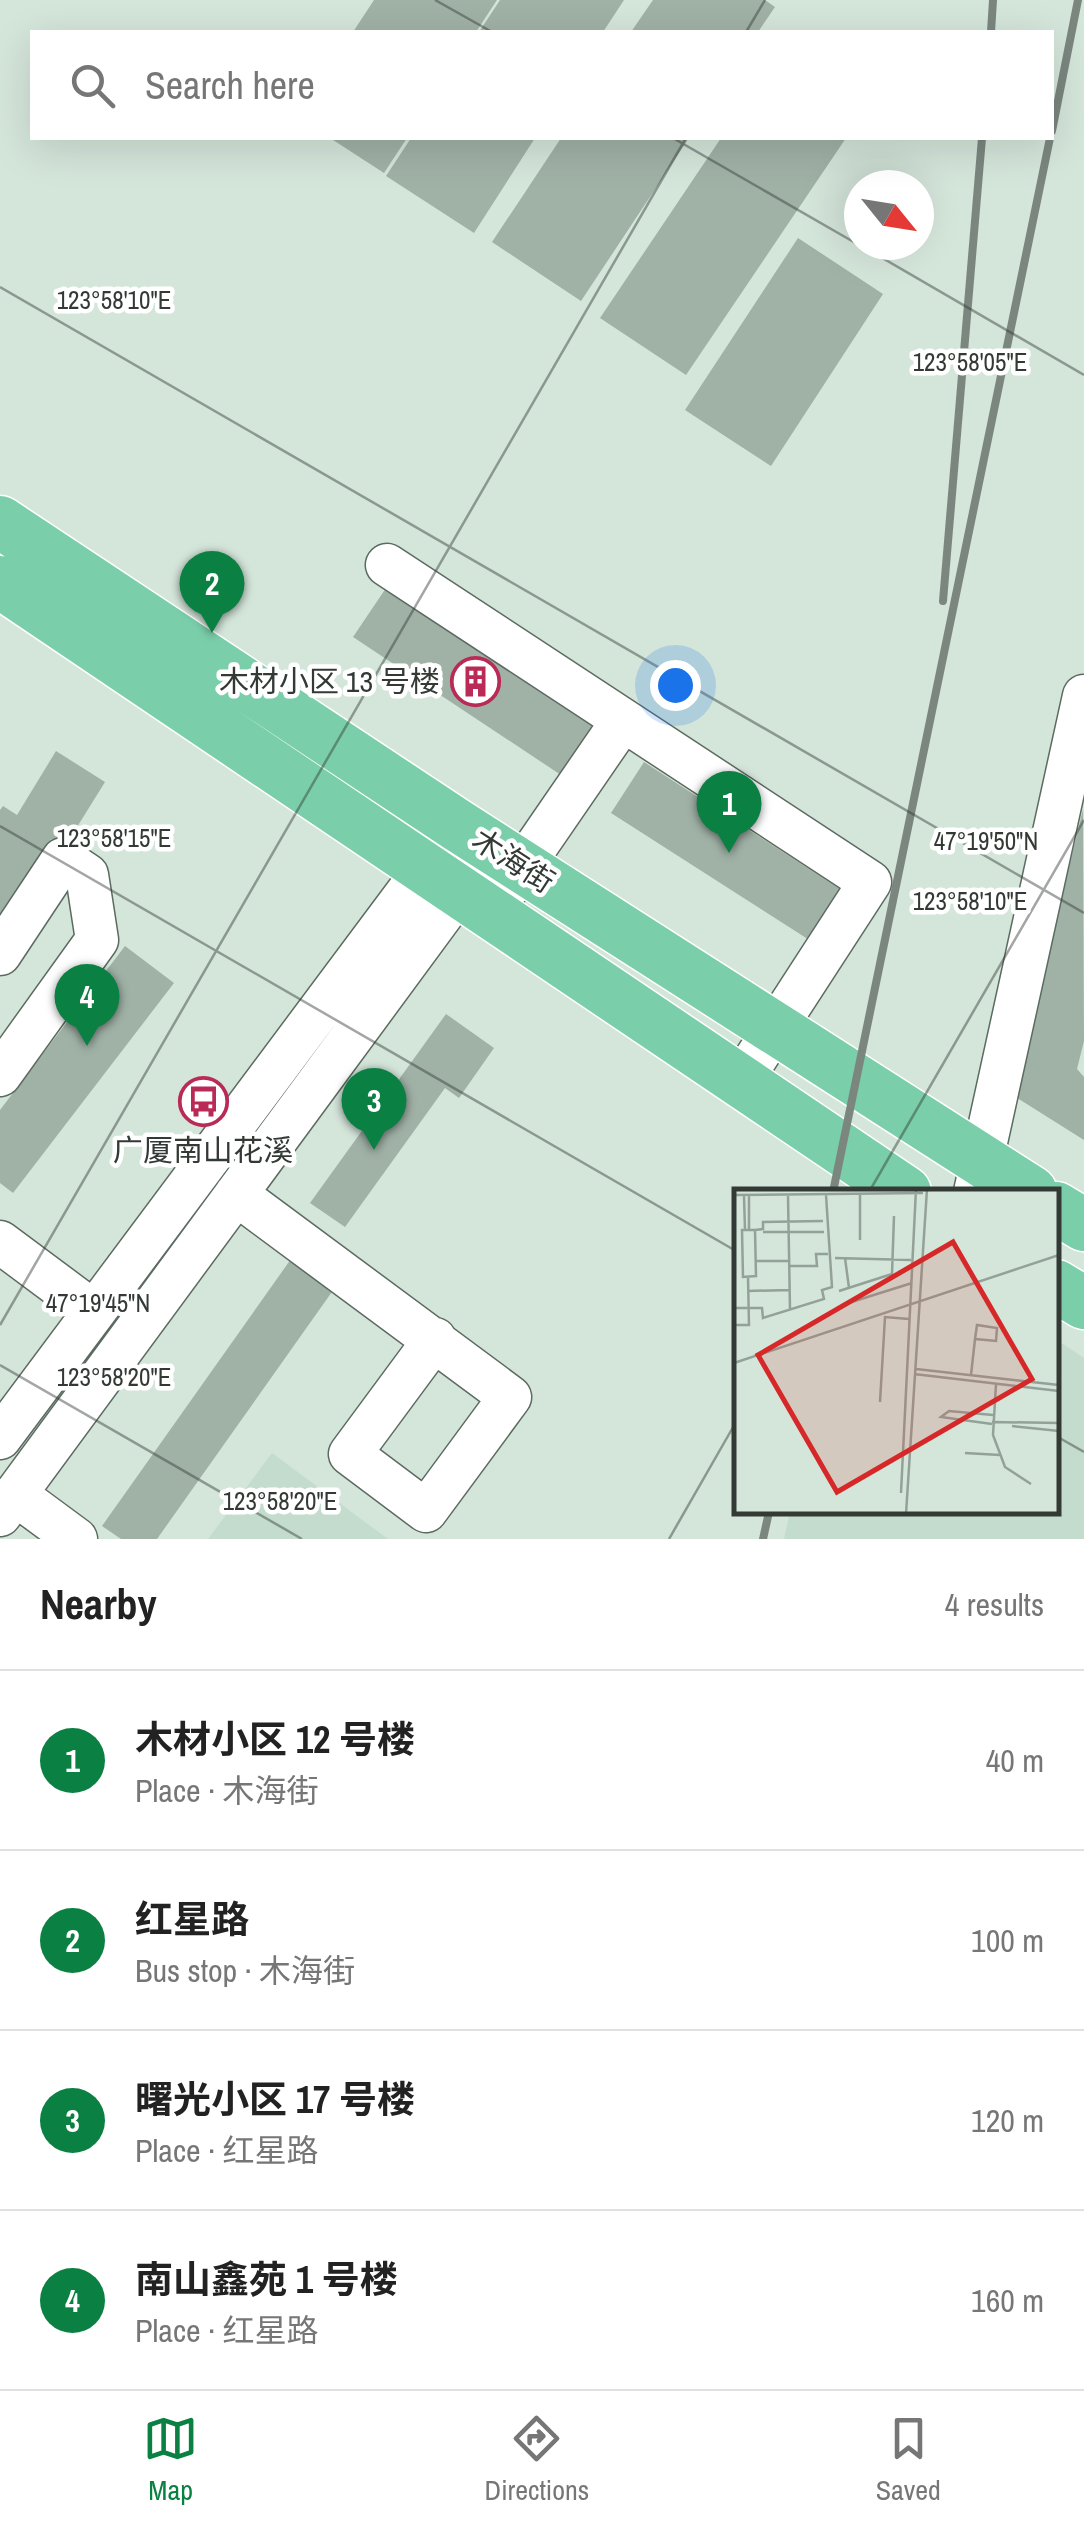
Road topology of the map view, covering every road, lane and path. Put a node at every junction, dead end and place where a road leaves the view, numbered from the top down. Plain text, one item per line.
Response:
1 (0, 522) edge
2 (387, 565) dead end
3 (0, 582) edge
4 (1084, 696) edge
5 (623, 720) junction
6 (490, 846) junction
7 (457, 893) junction
8 (0, 954) edge
9 (774, 1028) junction
10 (0, 1075) edge
11 (740, 1084) junction
12 (978, 1176) edge
13 (900, 1189) edge
14 (1021, 1189) edge
15 (236, 1194) junction
16 (1059, 1210) edge
17 (1084, 1225) edge
18 (0, 1242) edge
19 (94, 1312) junction
20 (434, 1340) dead end
21 (0, 1438) edge
22 (8, 1504) edge
23 (76, 1539) edge

1 - 6 main road, 木海街
2 - 5 street
3 - 7 main road, 木海街
4 - 12 street
5 - 6 street
5 - 9 street
6 - 7 street
6 - 7 street
6 - 9 main road, 木海街
7 - 11 main road, 木海街
7 - 15 street
7 - 19 street
8 - 10 street
9 - 11 street
9 - 12 main road, 木海街
11 - 13 main road, 木海街
12 - 14 main road, 木海街
15 - 20 street
15 - 22 street
16 - 17 main road
18 - 19 street
19 - 21 street
22 - 23 street

